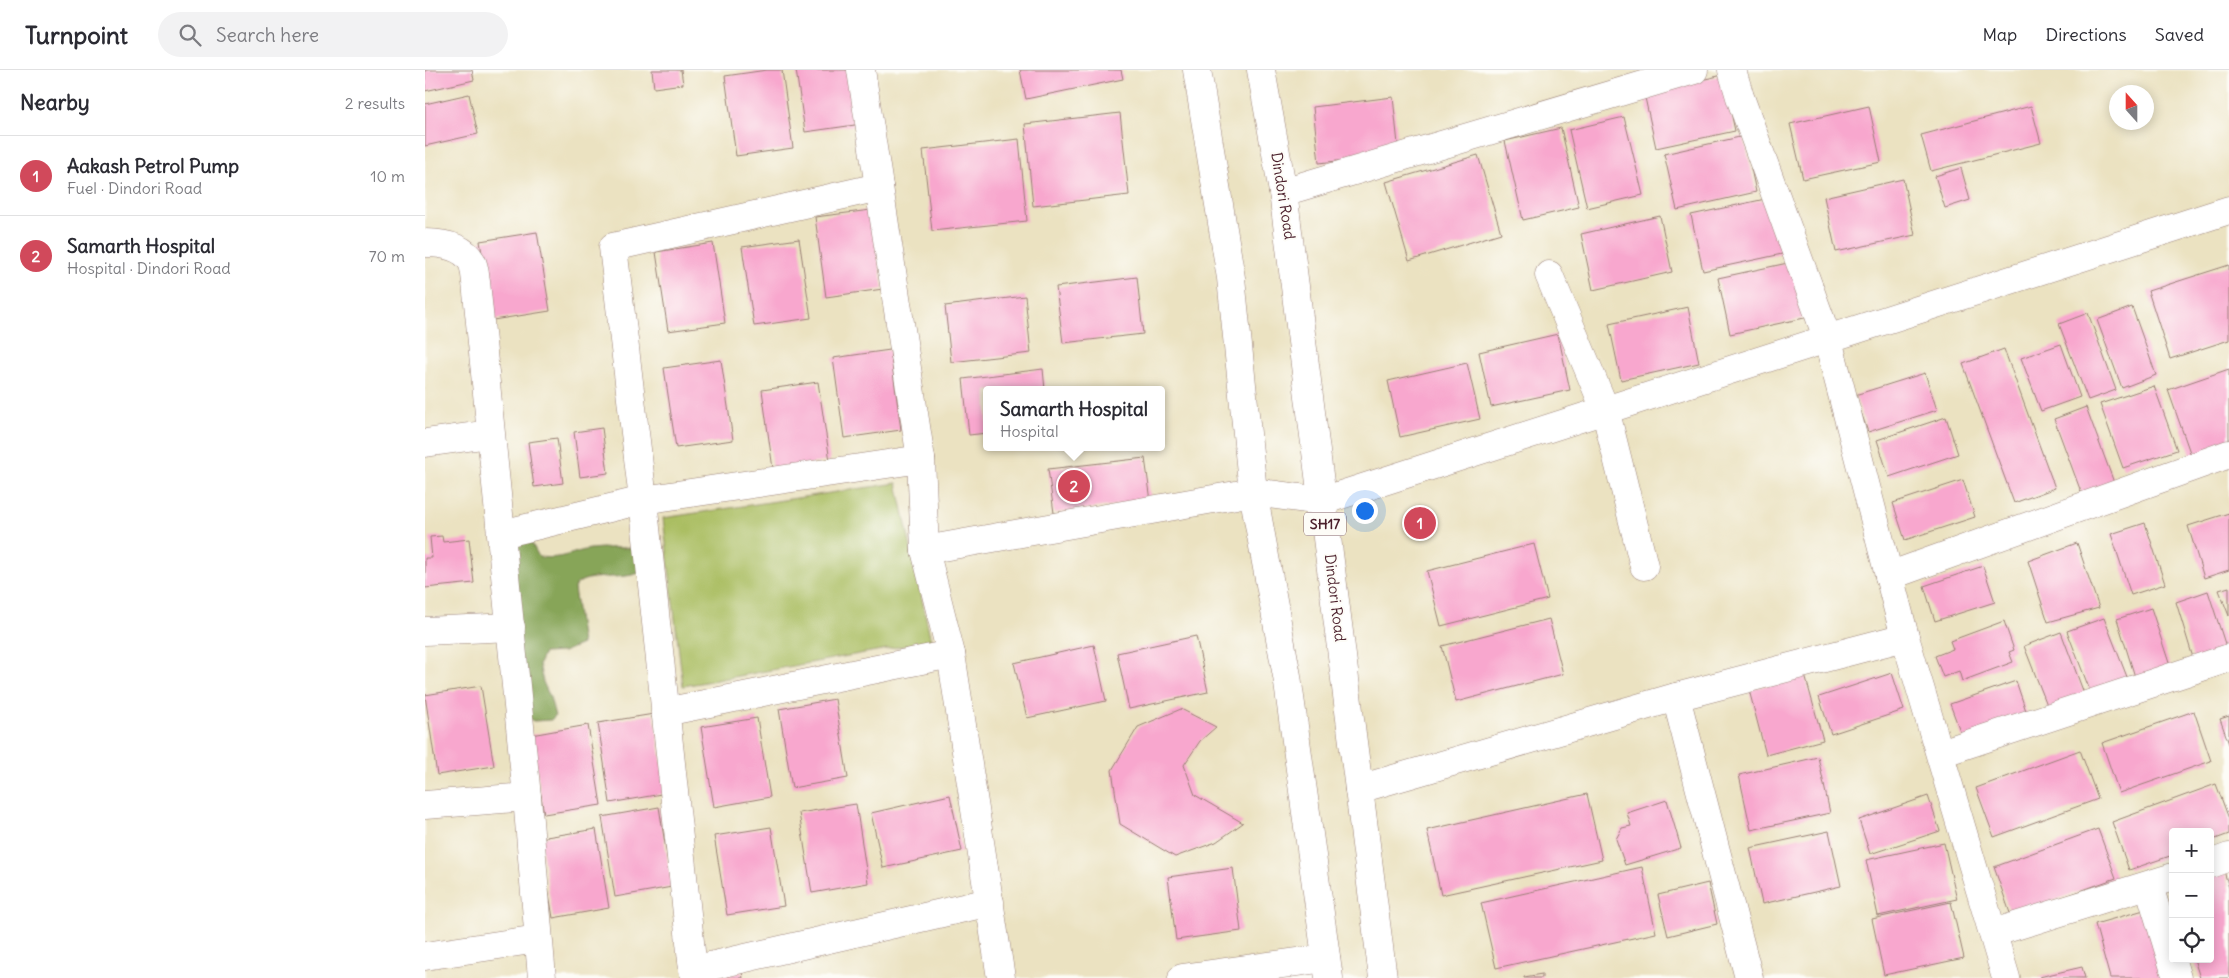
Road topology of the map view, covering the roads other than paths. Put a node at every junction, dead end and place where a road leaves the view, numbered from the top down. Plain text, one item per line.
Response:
1 (861, 70) edge
2 (1197, 70) edge
3 (1261, 70) edge
4 (1695, 70) edge
5 (1732, 70) edge
6 (879, 186) junction
7 (1283, 192) junction
8 (2229, 210) edge
9 (425, 243) edge
10 (1549, 276) dead end
11 (1828, 340) junction
12 (1605, 410) junction
13 (490, 434) junction
14 (425, 443) edge
15 (2229, 454) edge
16 (921, 459) junction
17 (1253, 492) junction
18 (643, 500) junction
19 (1323, 501) junction
20 (502, 534) junction
21 (925, 550) junction
22 (1644, 566) dead end
23 (1889, 576) junction
24 (511, 627) junction
25 (425, 631) edge
26 (1905, 637) junction
27 (951, 654) junction
28 (2229, 658) edge
29 (1676, 698) junction
30 (665, 712) junction
31 (1941, 753) junction
32 (1359, 789) junction
33 (527, 797) junction
34 (425, 805) edge
35 (2229, 857) edge
36 (2214, 863) edge
37 (2161, 881) edge
38 (990, 902) junction
39 (1993, 933) junction
40 (538, 939) junction
41 (425, 956) edge
42 (1327, 968) edge
43 (542, 978) edge
44 (1001, 978) edge
45 (1182, 978) edge
46 (1383, 978) edge
47 (1749, 978) edge
48 (2006, 978) edge
49 (2177, 978) edge

1 - 6 street
2 - 17 street
3 - 7 street, Dindori Road / SH17
4 - 7 street
5 - 11 street
6 - 16 street
6 - 18 street
7 - 19 street, Dindori Road / SH17
8 - 11 street
9 - 13 street
10 - 12 street
11 - 12 street
11 - 23 street
12 - 19 street
12 - 22 street
13 - 14 street
13 - 20 street
15 - 23 street
16 - 18 street
16 - 21 street
17 - 19 street
17 - 21 street
17 - 42 street
18 - 20 street
18 - 30 street
19 - 32 street, Dindori Road / SH17
20 - 24 street
21 - 27 street
23 - 26 street
24 - 25 street
24 - 33 street
26 - 29 street
26 - 31 street
27 - 30 street
27 - 38 street
28 - 31 street
29 - 32 street
29 - 47 street
30 - 38 street
31 - 39 street
32 - 46 street, Dindori Road / SH17
33 - 34 street
33 - 40 street
35 - 36 street
37 - 39 street
37 - 49 street
38 - 44 street
39 - 48 street
40 - 41 street
40 - 43 street
42 - 45 street

